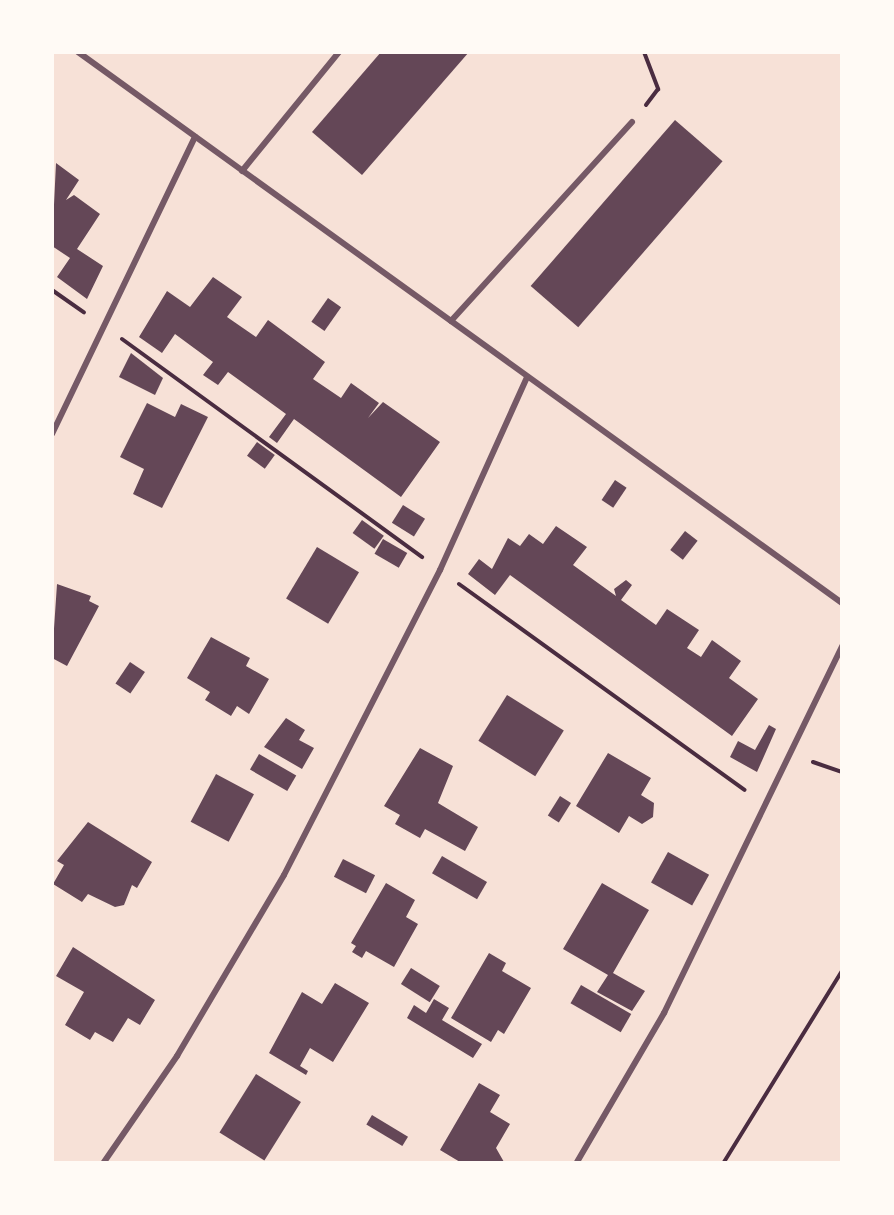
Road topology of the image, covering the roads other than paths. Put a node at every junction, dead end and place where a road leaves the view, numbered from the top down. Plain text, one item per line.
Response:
1 (78, 52) edge
2 (339, 52) edge
3 (632, 122) road end
4 (195, 137) junction
5 (242, 171) junction
6 (451, 321) junction
7 (527, 376) junction
8 (52, 434) edge
9 (842, 603) edge
10 (842, 646) edge
11 (104, 1162) edge
12 (577, 1162) edge

1 - 4 street
2 - 5 street
3 - 6 street
4 - 5 street
4 - 8 street
5 - 6 street
6 - 7 street
7 - 9 street
7 - 11 street
10 - 12 street

